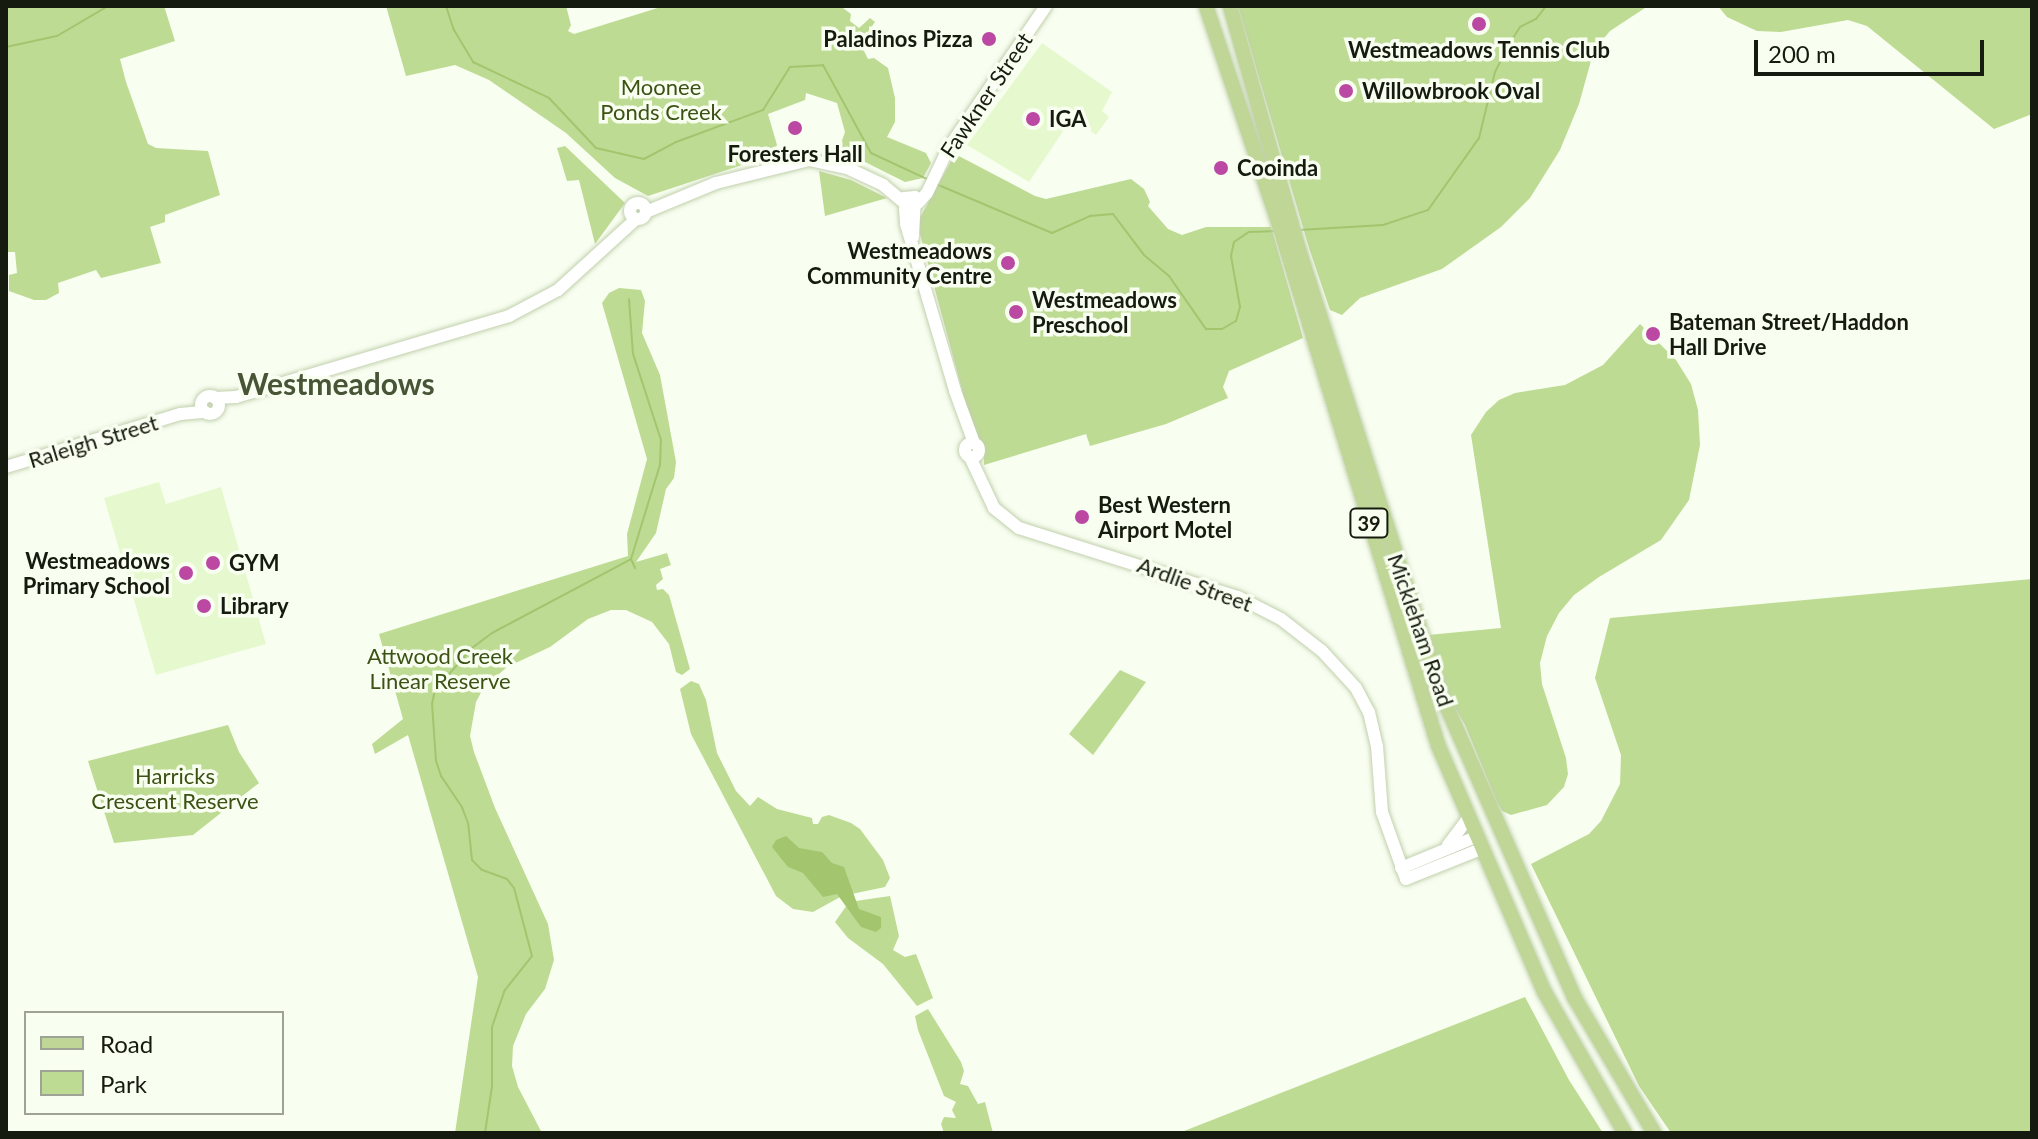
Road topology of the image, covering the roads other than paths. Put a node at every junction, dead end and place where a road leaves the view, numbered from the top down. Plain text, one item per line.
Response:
1 (1046, 6) edge
2 (1230, 6) edge
3 (1209, 10) edge
4 (1259, 113) junction
5 (1247, 126) junction
6 (911, 202) junction
7 (1282, 213) junction
8 (1294, 252) junction
9 (6, 467) edge
10 (1468, 818) junction
11 (1501, 834) junction
12 (1479, 843) junction
13 (1443, 850) junction
14 (1403, 874) junction
15 (1625, 1133) edge
16 (1654, 1133) edge

1 - 6 street, Fawkner Street
2 - 4 main road, Mickleham Road / 39
3 - 5 main road, Mickleham Road / 39
4 - 5 main road
4 - 7 main road, Mickleham Road / 39
5 - 7 main road, Mickleham Road / 39
6 - 9 street, Raleigh Street
6 - 14 street, Ardlie Street
7 - 8 main road, Mickleham Road / 39
8 - 10 main road, Mickleham Road / 39
8 - 11 main road, Mickleham Road / 39
10 - 12 main road, Mickleham Road / 39
10 - 13 street
11 - 12 main road
11 - 16 main road, Mickleham Road / 39
12 - 13 street
12 - 14 street
12 - 15 main road, Mickleham Road / 39
13 - 14 street

